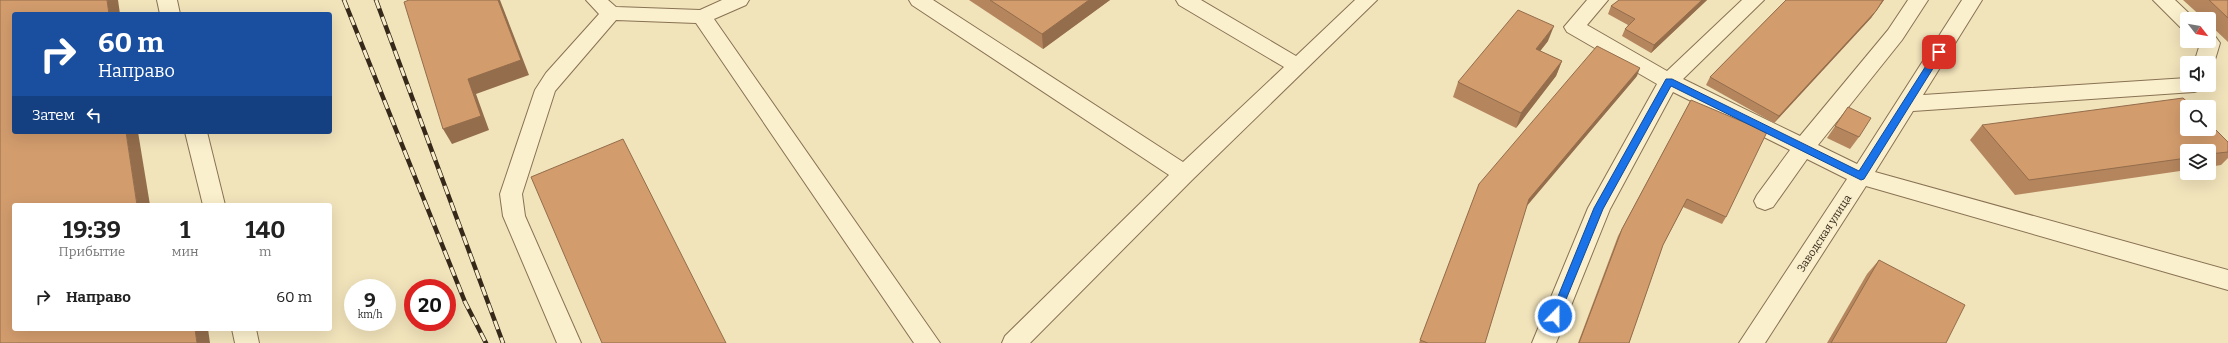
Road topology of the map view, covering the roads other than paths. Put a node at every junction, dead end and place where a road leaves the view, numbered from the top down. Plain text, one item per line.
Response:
1 (167, 0) edge
2 (739, 0) edge
3 (920, 0) edge
4 (1186, 0) edge
5 (1367, 0) edge
6 (1598, 0) edge
7 (1754, 0) edge
8 (1918, 0) edge
9 (1972, 0) edge
10 (2163, 0) edge
11 (603, 7) edge
12 (170, 12) edge
13 (702, 16) junction
14 (2180, 16) edge
15 (1298, 66) junction
16 (1669, 81) junction
17 (2180, 86) edge
18 (1906, 104) junction
19 (196, 134) edge
20 (1803, 148) junction
21 (1184, 174) junction
22 (1861, 176) junction
23 (1765, 201) dead end
24 (214, 203) edge
25 (2228, 280) edge
26 (244, 331) edge
27 (247, 343) edge
28 (569, 343) edge
29 (928, 343) edge
30 (1014, 343) edge
31 (1544, 343) edge
32 (1751, 343) edge

1 - 12 street
2 - 13 street
3 - 21 street
4 - 15 street
5 - 15 street
6 - 16 street
7 - 16 street
8 - 20 street
9 - 18 street, Заводская улица
10 - 14 street
11 - 13 street
11 - 28 street
13 - 29 street
15 - 21 street
16 - 20 street
16 - 31 street
17 - 18 street
18 - 22 street, Заводская улица
19 - 24 street
20 - 22 street
20 - 23 street
21 - 30 street
22 - 25 street
22 - 32 street, Заводская улица
26 - 27 street

